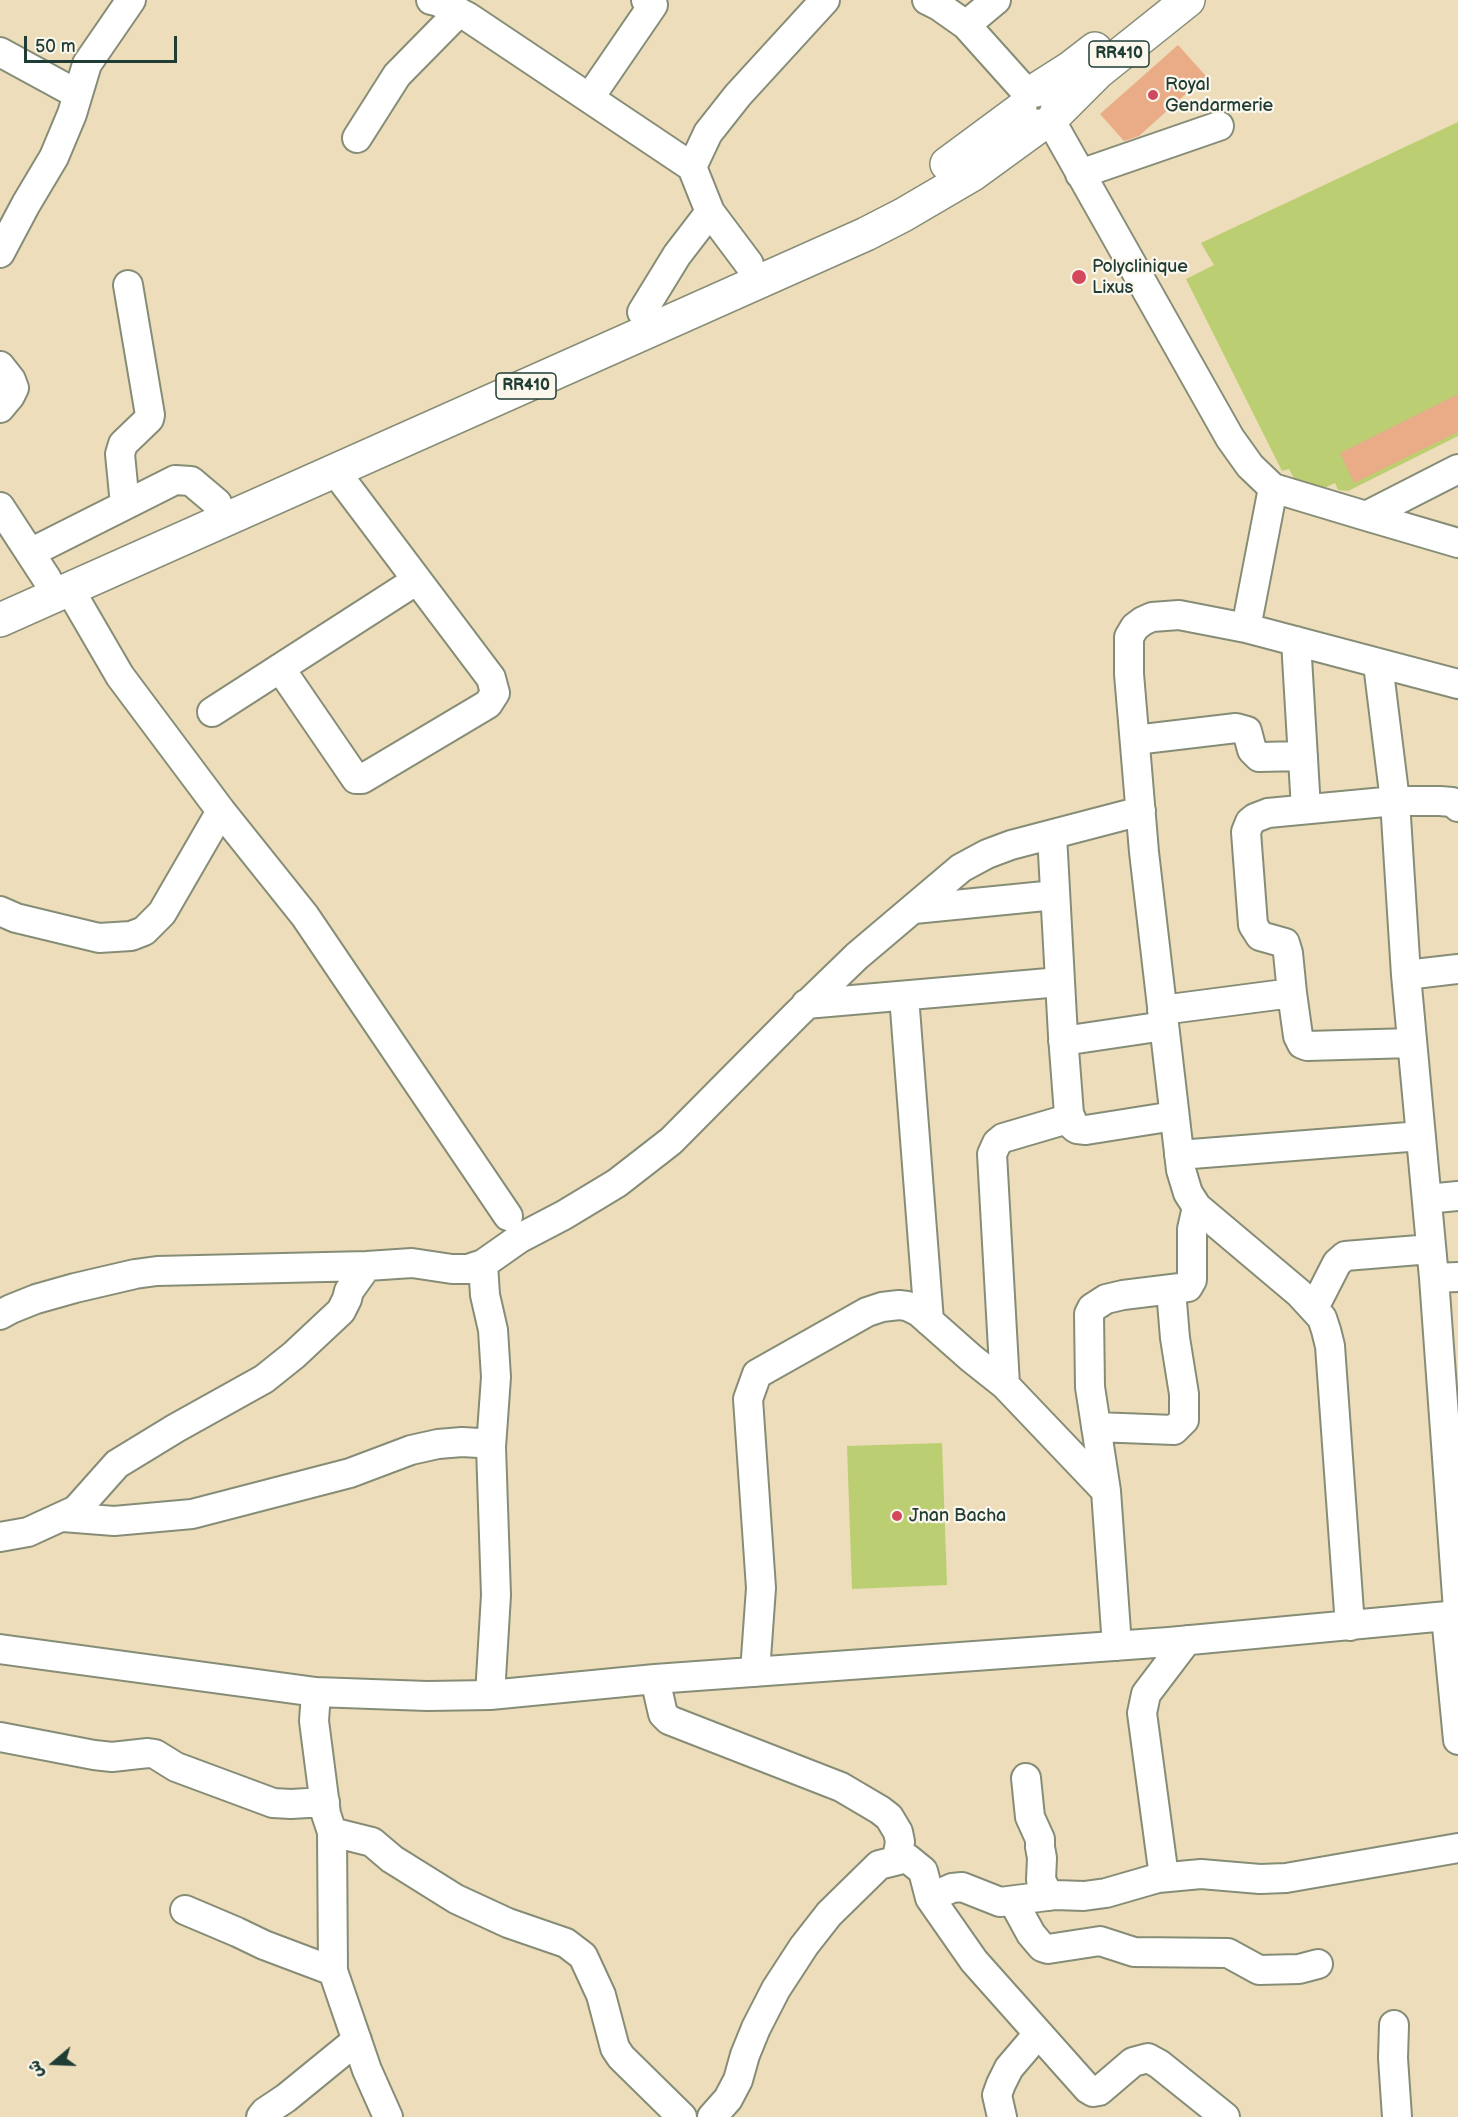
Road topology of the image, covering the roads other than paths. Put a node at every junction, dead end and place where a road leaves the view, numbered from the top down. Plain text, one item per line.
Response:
1 (131, 0) edge
2 (431, 0) edge
3 (825, 0) edge
4 (927, 0) edge
5 (996, 0) edge
6 (1154, 0) edge
7 (1188, 0) edge
8 (652, 2) edge
9 (459, 12) junction
10 (966, 25) junction
11 (0, 52) edge
12 (77, 94) junction
13 (590, 97) junction
14 (1038, 109) junction
15 (1219, 126) dead end
16 (357, 138) dead end
17 (692, 166) junction
18 (1080, 174) junction
19 (710, 212) junction
20 (0, 253) edge
21 (749, 264) junction
22 (128, 285) dead end
23 (642, 312) junction
24 (0, 366) edge
25 (0, 408) edge
26 (1458, 469) edge
27 (335, 471) junction
28 (1273, 488) junction
29 (217, 503) junction
30 (125, 505) junction
31 (0, 507) edge
32 (1366, 516) junction
33 (1458, 543) edge
34 (48, 574) junction
35 (417, 580) junction
36 (0, 600) edge
37 (0, 620) edge
38 (1246, 627) junction
39 (1296, 641) junction
40 (1378, 664) junction
41 (280, 668) junction
42 (1458, 684) edge
43 (212, 712) dead end
44 (1135, 740) junction
45 (1303, 756) junction
46 (1395, 801) junction
47 (1458, 807) edge
48 (1306, 809) junction
49 (221, 811) junction
50 (1141, 811) junction
51 (1052, 836) junction
52 (1055, 895) junction
53 (914, 909) junction
54 (0, 911) edge
55 (1458, 969) edge
56 (1406, 975) junction
57 (1060, 982) junction
58 (1292, 993) junction
59 (904, 996) junction
60 (806, 1004) junction
61 (1163, 1018) junction
62 (1063, 1041) junction
63 (1412, 1043) junction
64 (1174, 1116) junction
65 (1071, 1118) junction
66 (1421, 1136) junction
67 (1179, 1155) junction
68 (1458, 1196) edge
69 (1427, 1200) junction
70 (1197, 1207) junction
71 (508, 1216) dead end
72 (1431, 1249) junction
73 (483, 1264) junction
74 (367, 1266) junction
75 (1446, 1277) edge
76 (75, 1288) junction
77 (1171, 1290) junction
78 (0, 1292) edge
79 (1314, 1308) junction
80 (0, 1315) edge
81 (929, 1321) junction
82 (1005, 1385) junction
83 (1096, 1427) junction
84 (491, 1448) junction
85 (1106, 1491) junction
86 (63, 1517) junction
87 (0, 1537) edge
88 (1454, 1614) edge
89 (1350, 1626) junction
90 (1187, 1640) junction
91 (1117, 1646) junction
92 (0, 1649) edge
93 (755, 1672) junction
94 (655, 1679) junction
95 (316, 1692) junction
96 (490, 1695) junction
97 (0, 1737) edge
98 (1458, 1740) edge
99 (1026, 1778) dead end
100 (325, 1802) junction
101 (332, 1832) junction
102 (1458, 1848) edge
103 (897, 1859) junction
104 (1164, 1877) junction
105 (1048, 1896) junction
106 (930, 1898) junction
107 (1013, 1901) junction
108 (185, 1910) dead end
109 (1318, 1964) dead end
110 (333, 1971) junction
111 (1394, 2025) dead end
112 (1038, 2034) junction
113 (357, 2040) junction
114 (261, 2117) edge
115 (388, 2117) edge
116 (682, 2117) edge
117 (712, 2117) edge
118 (1002, 2117) edge
119 (1225, 2117) edge
120 (1397, 2117) edge

1 - 12 street
2 - 9 street
3 - 17 street
4 - 10 street
5 - 10 street
6 - 14 highway, RR410
7 - 14 highway, RR410
8 - 13 street
9 - 13 street
9 - 16 street
10 - 14 street
11 - 12 street
12 - 20 street
13 - 17 street
14 - 18 street
14 - 21 highway, RR410
14 - 27 highway, RR410
15 - 18 street
17 - 19 street
18 - 28 street
19 - 21 street
19 - 23 street
21 - 23 highway, RR410
22 - 30 street
23 - 29 highway, RR410
24 - 25 street
26 - 32 street
27 - 34 highway, RR410
27 - 35 street
28 - 32 street
28 - 38 street
29 - 30 street
29 - 34 highway, RR410
30 - 34 street
31 - 34 street
32 - 33 street
34 - 36 highway, RR410
34 - 37 highway, RR410
34 - 49 street
35 - 41 street
35 - 41 street
38 - 39 street
38 - 44 street
39 - 40 street
39 - 45 street
40 - 42 street
40 - 46 street
41 - 43 street
44 - 45 street
44 - 50 street
45 - 48 street
46 - 47 street
46 - 48 street
46 - 56 street
48 - 58 street
49 - 54 street
49 - 71 street
50 - 51 street
50 - 61 street
51 - 52 street
51 - 53 street
52 - 53 street
52 - 57 street
53 - 60 street
55 - 56 street
56 - 63 street
57 - 59 street
57 - 62 street
58 - 61 street
58 - 63 street
59 - 60 street
59 - 81 street
60 - 73 street
61 - 62 street
61 - 64 street
62 - 65 street
63 - 66 street
64 - 65 street
64 - 67 street
65 - 82 street
66 - 67 street
66 - 69 street
67 - 70 street
68 - 69 street
69 - 72 street
70 - 77 street
70 - 79 street
72 - 75 street
72 - 79 street
73 - 74 street
73 - 84 street
74 - 76 street
74 - 86 street
75 - 88 street
76 - 78 street
76 - 80 street
77 - 83 street
77 - 83 street
79 - 89 street
81 - 82 street
81 - 93 street
82 - 85 street
83 - 85 street
84 - 86 street
84 - 96 street
85 - 91 street
86 - 87 street
88 - 89 street
88 - 98 street
89 - 90 street
90 - 91 street
90 - 104 street
91 - 93 street
92 - 95 street
93 - 94 street
94 - 96 street
94 - 103 street
95 - 96 street
95 - 100 street
97 - 100 street
99 - 105 street
100 - 101 street
101 - 110 street
101 - 116 street
102 - 104 street
103 - 106 street
103 - 117 street
104 - 105 street
105 - 107 street
106 - 107 street
106 - 112 street
107 - 109 street
108 - 110 street
110 - 113 street
111 - 120 street
112 - 118 street
112 - 119 street
113 - 114 street
113 - 115 street

